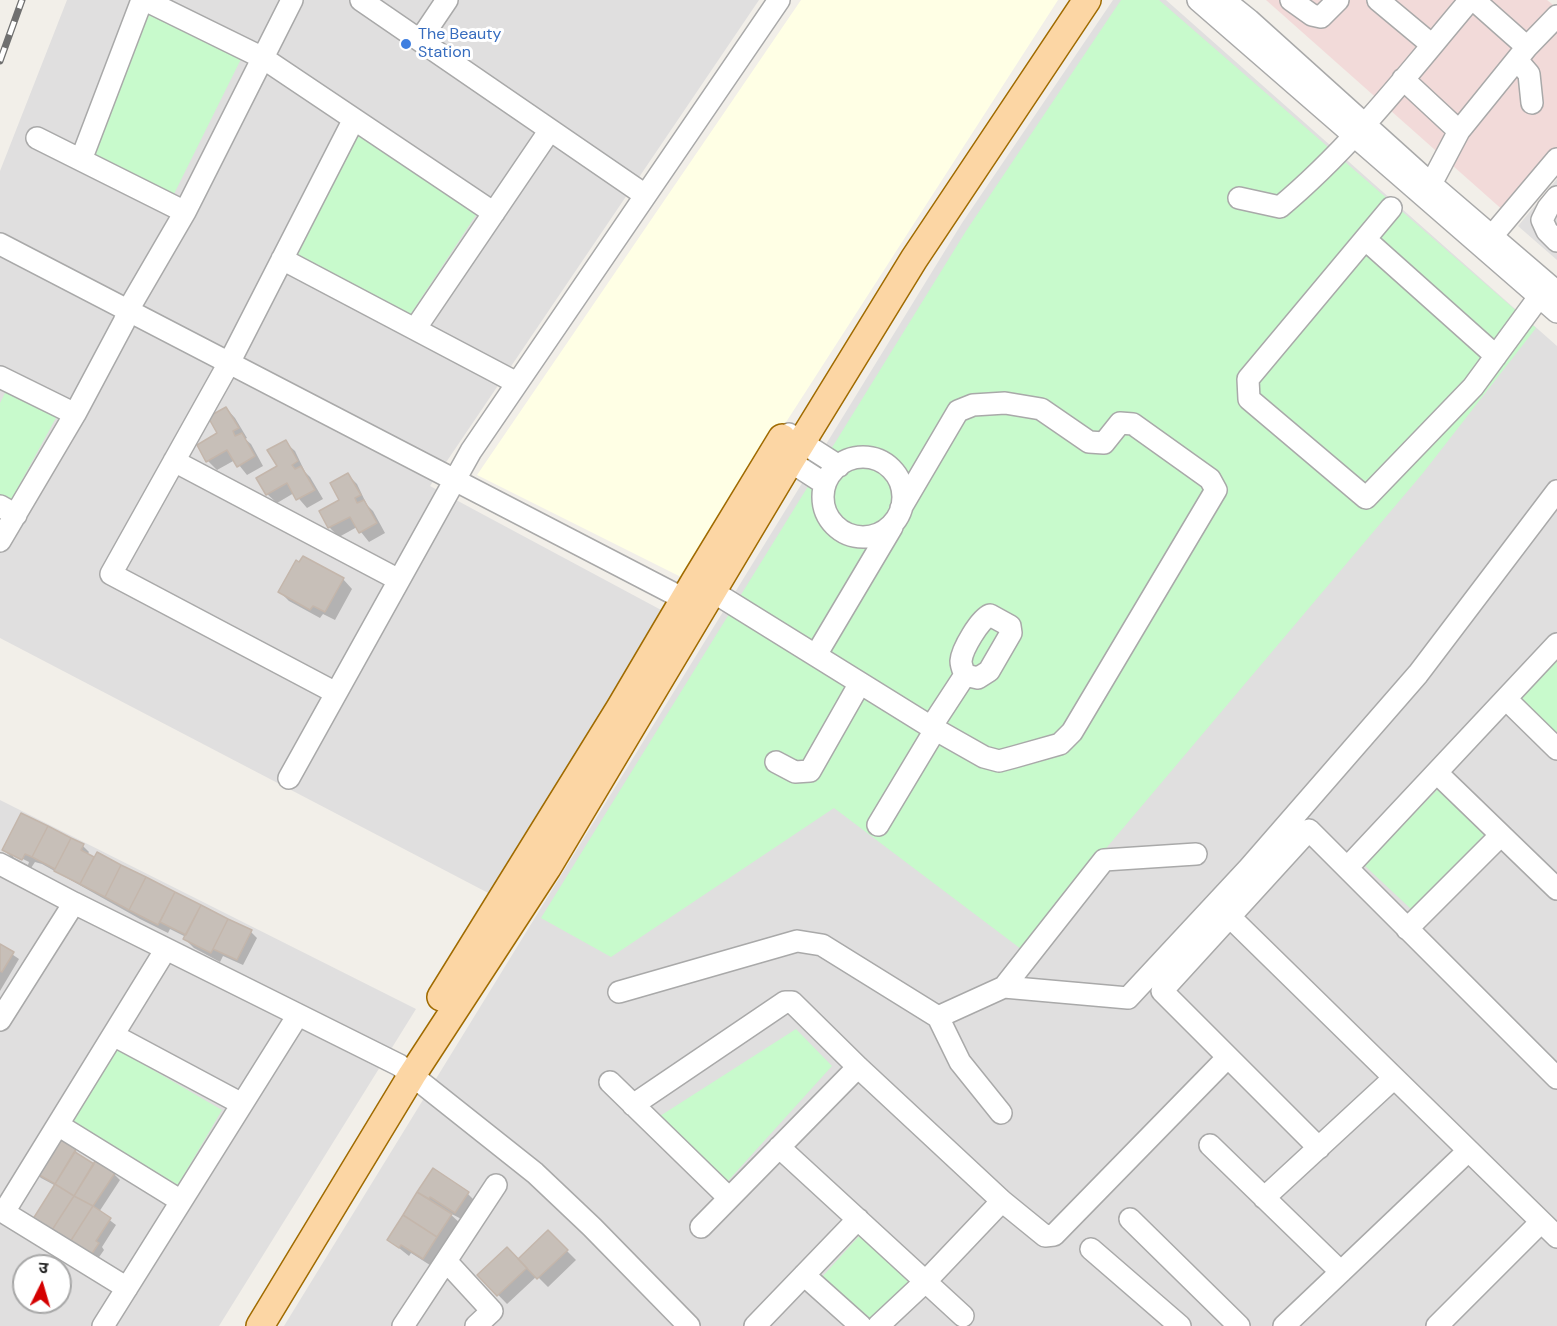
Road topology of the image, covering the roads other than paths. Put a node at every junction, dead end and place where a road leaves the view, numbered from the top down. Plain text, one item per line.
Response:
1 (143, 0) edge
2 (292, 0) edge
3 (361, 0) edge
4 (447, 0) edge
5 (1068, 0) edge
6 (1087, 0) edge
7 (1198, 0) edge
8 (1224, 0) edge
9 (1291, 0) edge
10 (1338, 0) edge
11 (1378, 0) edge
12 (1470, 0) edge
13 (1474, 0) edge
14 (775, 1) edge
15 (1557, 16) edge
16 (420, 40) junction
17 (1432, 45) junction
18 (1272, 52) junction
19 (1522, 53) junction
20 (263, 58) junction
21 (1403, 79) junction
22 (1532, 103) dead end
23 (354, 119) junction
24 (550, 130) junction
25 (1359, 130) junction
26 (1459, 131) junction
27 (37, 138) dead end
28 (1557, 159) edge
29 (81, 160) junction
30 (1426, 190) junction
31 (645, 195) junction
32 (1557, 197) edge
33 (1239, 198) dead end
34 (1391, 208) dead end
35 (185, 212) junction
36 (494, 213) junction
37 (1365, 239) junction
38 (1486, 241) junction
39 (1557, 242) edge
40 (0, 243) edge
41 (282, 259) junction
42 (1548, 295) edge
43 (128, 310) junction
44 (1557, 312) edge
45 (415, 329) junction
46 (1496, 356) junction
47 (229, 363) junction
48 (1, 380) edge
49 (517, 383) junction
50 (75, 414) junction
51 (788, 447) junction
52 (174, 461) junction
53 (839, 466) junction
54 (454, 480) junction
55 (825, 484) junction
56 (1557, 491) edge
57 (8, 510) edge
58 (898, 514) junction
59 (0, 541) edge
60 (399, 580) junction
61 (698, 595) junction
62 (1557, 644) edge
63 (816, 655) junction
64 (965, 675) dead end
65 (860, 683) junction
66 (336, 693) junction
67 (1506, 699) junction
68 (933, 728) junction
69 (1557, 749) edge
70 (776, 762) dead end
71 (1437, 773) junction
72 (289, 778) dead end
73 (878, 825) dead end
74 (1501, 835) junction
75 (1196, 854) dead end
76 (0, 864) edge
77 (1347, 868) junction
78 (1557, 889) edge
79 (74, 903) junction
80 (1230, 917) junction
81 (1407, 928) junction
82 (166, 949) junction
83 (1004, 987) junction
84 (619, 992) dead end
85 (298, 1015) junction
86 (938, 1017) junction
87 (0, 1020) edge
88 (113, 1035) junction
89 (1228, 1057) junction
90 (858, 1067) junction
91 (406, 1070) junction
92 (1394, 1078) junction
93 (1557, 1078) edge
94 (610, 1082) dead end
95 (242, 1104) junction
96 (633, 1105) junction
97 (1001, 1113) dead end
98 (58, 1125) junction
99 (1210, 1145) dead end
100 (779, 1147) junction
101 (1319, 1148) junction
102 (1468, 1151) junction
103 (496, 1185) dead end
104 (729, 1198) junction
105 (1264, 1198) junction
106 (182, 1201) junction
107 (1002, 1201) junction
108 (2, 1211) edge
109 (858, 1219) junction
110 (1130, 1219) dead end
111 (1541, 1222) junction
112 (701, 1227) dead end
113 (1557, 1237) edge
114 (1092, 1249) dead end
115 (446, 1262) junction
116 (1341, 1272) junction
117 (804, 1275) junction
118 (926, 1281) junction
119 (127, 1288) junction
120 (970, 1322) edge
121 (103, 1326) edge
122 (242, 1326) edge
123 (260, 1326) edge
124 (403, 1326) edge
125 (476, 1326) edge
126 (689, 1326) edge
127 (755, 1326) edge
128 (861, 1326) edge
129 (878, 1326) edge
130 (1180, 1326) edge
131 (1239, 1326) edge
132 (1284, 1326) edge
133 (1437, 1326) edge

1 - 20 street
1 - 29 street
2 - 20 street
3 - 16 street
4 - 16 street
5 - 51 main road
6 - 51 main road
7 - 18 street
8 - 18 street
9 - 10 street
11 - 17 street
12 - 17 street
13 - 19 street
14 - 31 street
15 - 19 street
16 - 24 street
17 - 21 street
18 - 25 street
19 - 22 street
19 - 26 street
20 - 23 street
20 - 35 street
21 - 25 street
21 - 26 street
23 - 36 street
23 - 41 street
24 - 31 street
24 - 36 street
25 - 30 street
25 - 33 street
26 - 30 street
27 - 29 street
28 - 38 street
29 - 35 street
30 - 38 street
31 - 49 street
32 - 39 street
34 - 37 street
35 - 43 street
36 - 45 street
37 - 46 street
37 - 46 street
38 - 42 street
40 - 43 street
41 - 45 street
41 - 47 street
42 - 44 street
42 - 46 street
43 - 47 street
43 - 50 street
45 - 49 street
47 - 52 street
47 - 54 street
48 - 50 street
49 - 54 street
50 - 57 street
51 - 53 street
51 - 55 street
51 - 61 main road
52 - 60 street
52 - 66 street
53 - 55 street
53 - 58 street
54 - 60 street
54 - 61 street
55 - 58 street
56 - 83 street
57 - 59 street
58 - 63 street
58 - 68 street
60 - 66 street
61 - 63 street
61 - 91 main road
62 - 67 street
63 - 65 street
64 - 68 street
65 - 68 street
65 - 70 street
66 - 72 street
67 - 69 street
67 - 71 street
68 - 73 street
71 - 74 street
71 - 77 street
74 - 78 street
74 - 81 street
75 - 83 street
76 - 79 street
77 - 80 street
77 - 81 street
79 - 82 street
79 - 87 street
80 - 89 street
80 - 92 street
81 - 93 street
82 - 85 street
82 - 88 street
83 - 86 street
84 - 86 street
85 - 91 street
85 - 95 street
86 - 97 street
88 - 95 street
88 - 98 street
89 - 101 street
89 - 107 street
90 - 96 street
90 - 100 street
90 - 107 street
91 - 122 main road
91 - 123 main road
91 - 126 street
92 - 101 street
92 - 102 street
94 - 96 street
95 - 106 street
96 - 104 street
98 - 106 street
98 - 108 street
99 - 105 street
100 - 104 street
100 - 109 street
101 - 105 street
102 - 111 street
102 - 116 street
103 - 115 street
104 - 112 street
105 - 116 street
106 - 119 street
107 - 118 street
108 - 119 street
109 - 117 street
109 - 118 street
110 - 131 street
111 - 113 street
111 - 133 street
114 - 130 street
115 - 124 street
115 - 125 street
116 - 132 street
117 - 127 street
117 - 128 street
118 - 120 street
118 - 129 street
119 - 121 street

